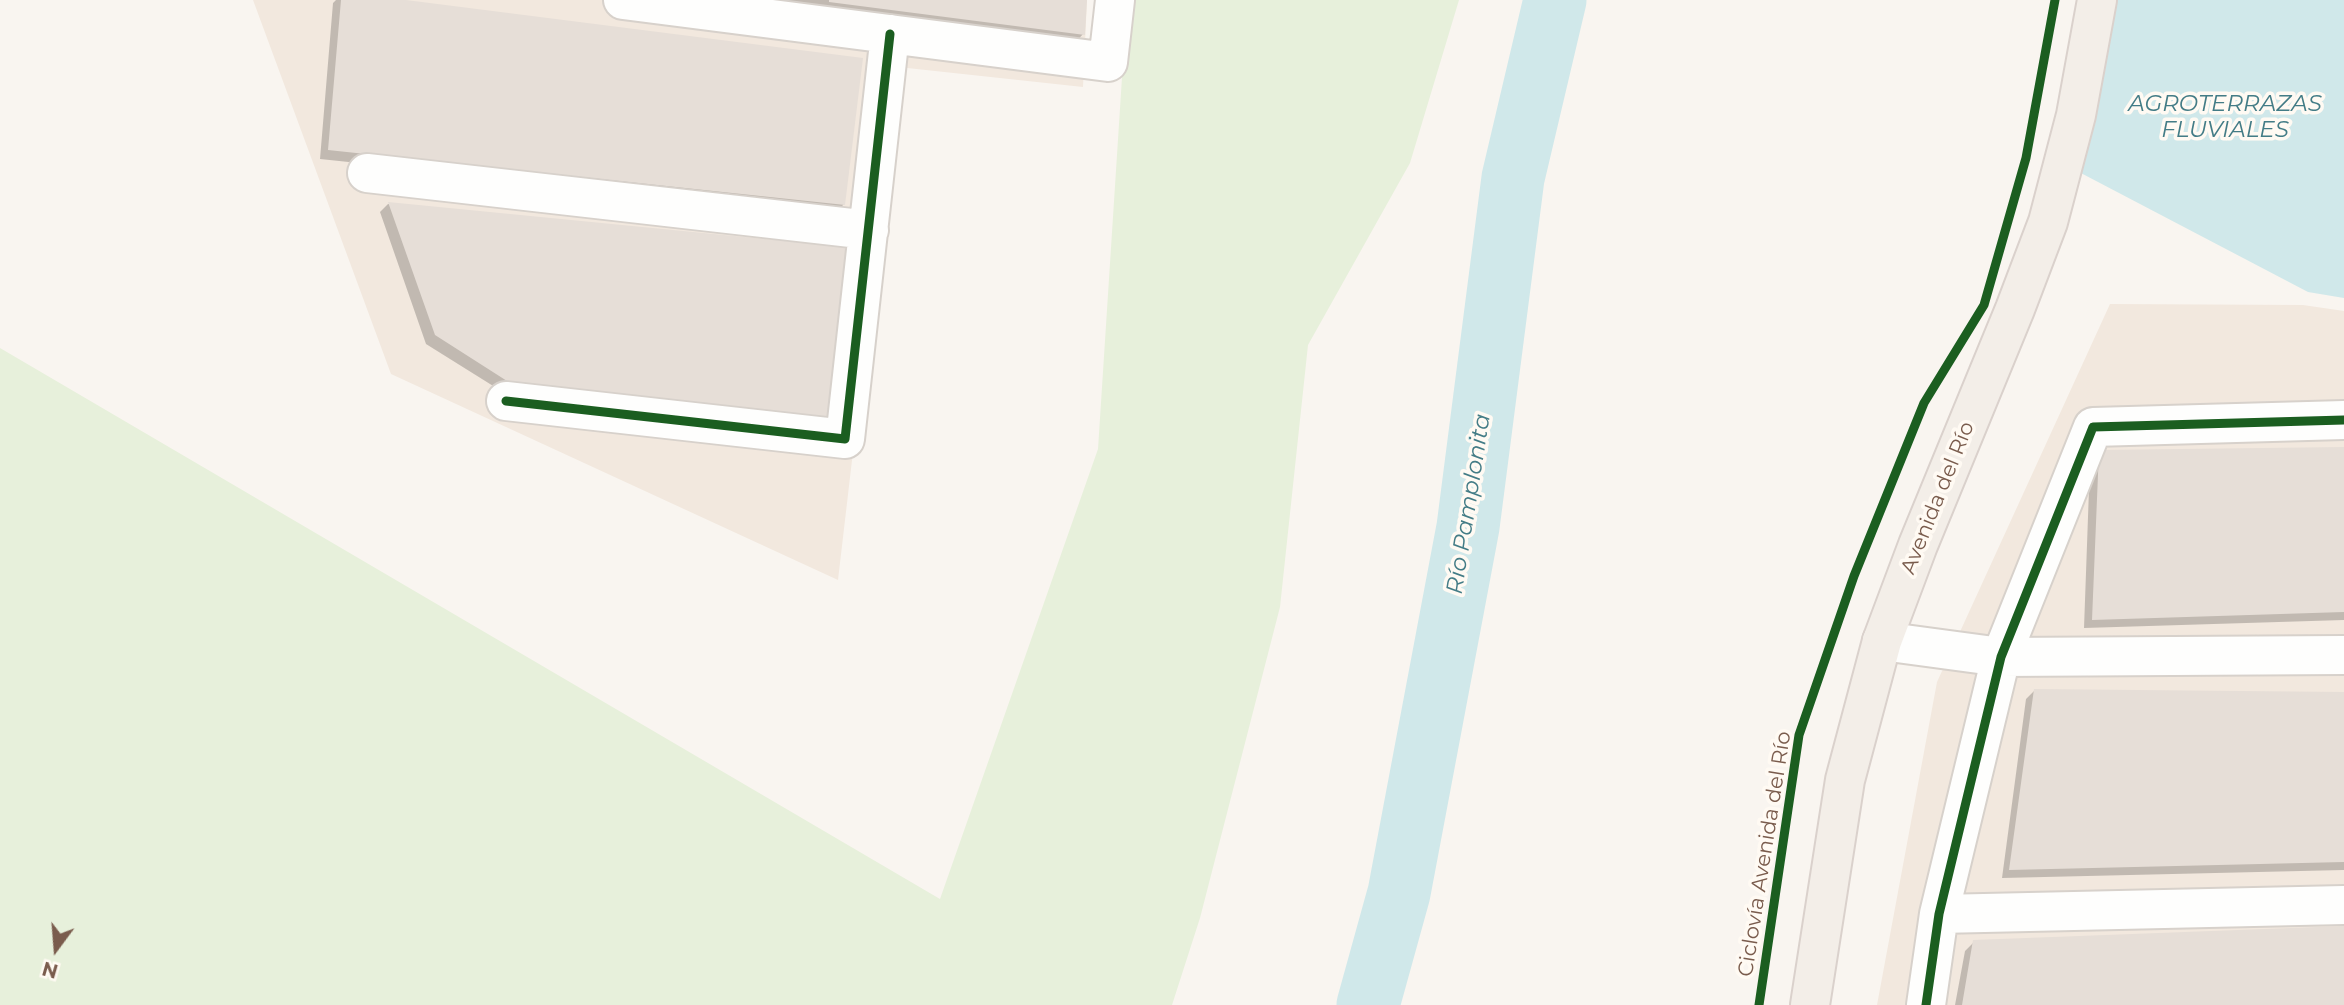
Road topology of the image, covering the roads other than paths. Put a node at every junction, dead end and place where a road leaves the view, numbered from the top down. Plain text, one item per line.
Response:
1 (623, 0) edge
2 (1115, 0) edge
3 (2097, 0) edge
4 (890, 34) junction
5 (367, 173) dead end
6 (869, 230) junction
7 (506, 401) dead end
8 (2344, 420) edge
9 (1882, 641) junction
10 (2344, 655) edge
11 (2001, 657) junction
12 (2344, 905) edge
13 (1939, 915) junction
14 (1810, 1005) edge
15 (1926, 1005) edge

1 - 4 street
2 - 4 street
3 - 9 main road, Avenida del Río
4 - 6 street
5 - 6 street
6 - 7 street
8 - 11 street
9 - 11 street
9 - 14 main road, Avenida del Río
10 - 11 street
11 - 13 street
12 - 13 street
13 - 15 street

